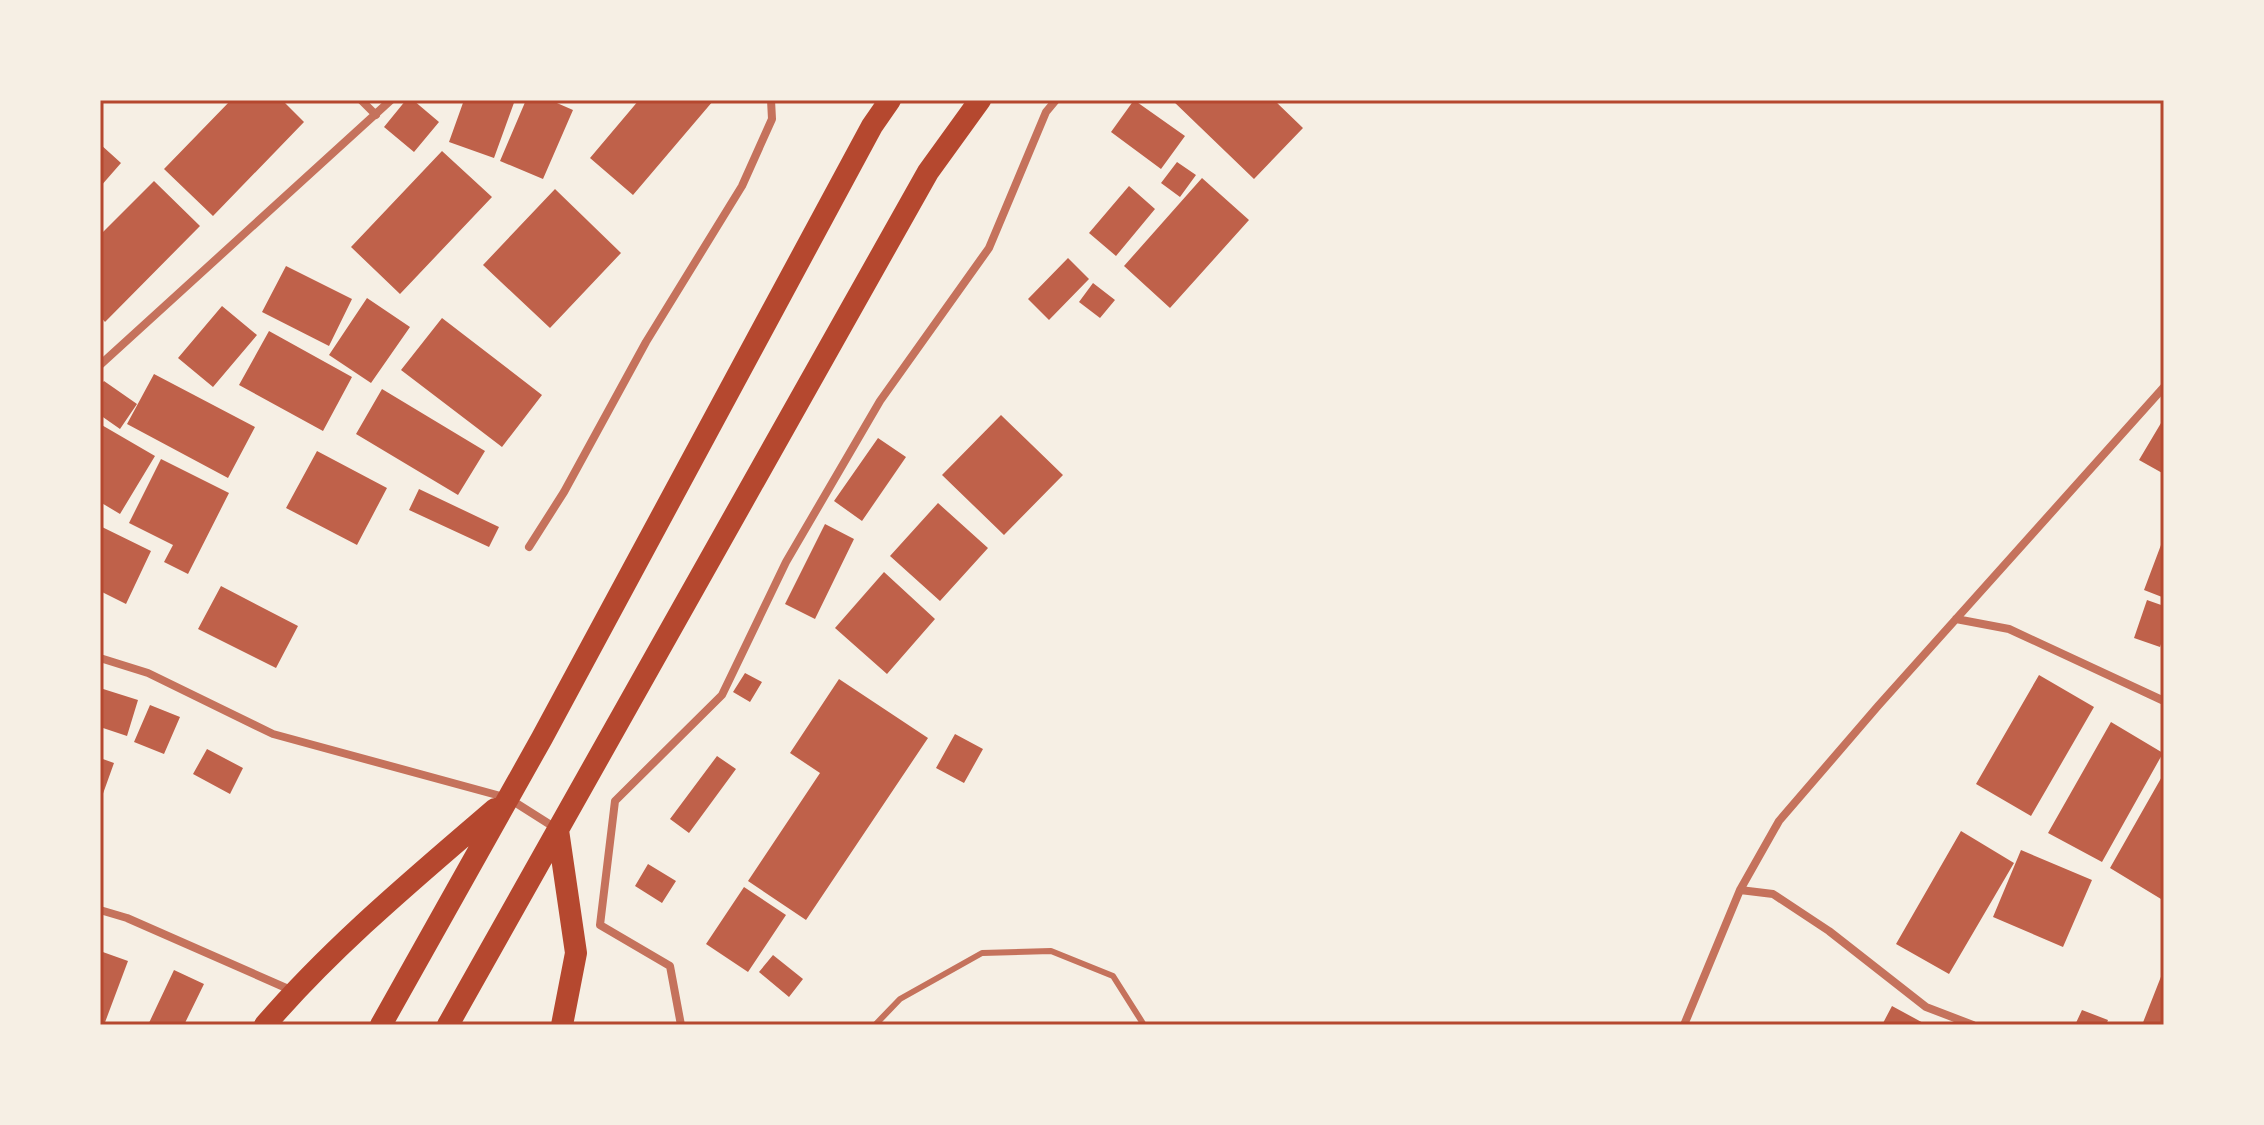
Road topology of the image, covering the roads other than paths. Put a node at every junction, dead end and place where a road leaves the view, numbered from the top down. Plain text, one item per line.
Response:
1 (361, 100) edge
2 (391, 100) edge
3 (771, 100) edge
4 (890, 100) edge
5 (980, 100) edge
6 (1056, 100) edge
7 (376, 115) junction
8 (102, 359) edge
9 (2164, 387) edge
10 (529, 547) dead end
11 (1956, 619) junction
12 (100, 658) edge
13 (2164, 701) edge
14 (508, 798) junction
15 (558, 830) junction
16 (1740, 890) junction
17 (100, 910) edge
18 (294, 991) junction
19 (265, 1025) edge
20 (381, 1025) edge
21 (448, 1025) edge
22 (562, 1025) edge
23 (681, 1025) edge
24 (875, 1025) edge
25 (1144, 1025) edge
26 (1684, 1025) edge
27 (1973, 1025) edge

1 - 7 street
2 - 7 street
3 - 10 street
4 - 14 highway
5 - 15 highway
6 - 23 street
7 - 8 street
9 - 11 street
11 - 13 street
11 - 16 street
12 - 14 street
14 - 15 street
14 - 18 highway
14 - 20 highway
15 - 21 highway
15 - 22 highway
16 - 26 street
16 - 27 street
17 - 18 street
18 - 19 highway
24 - 25 lane

